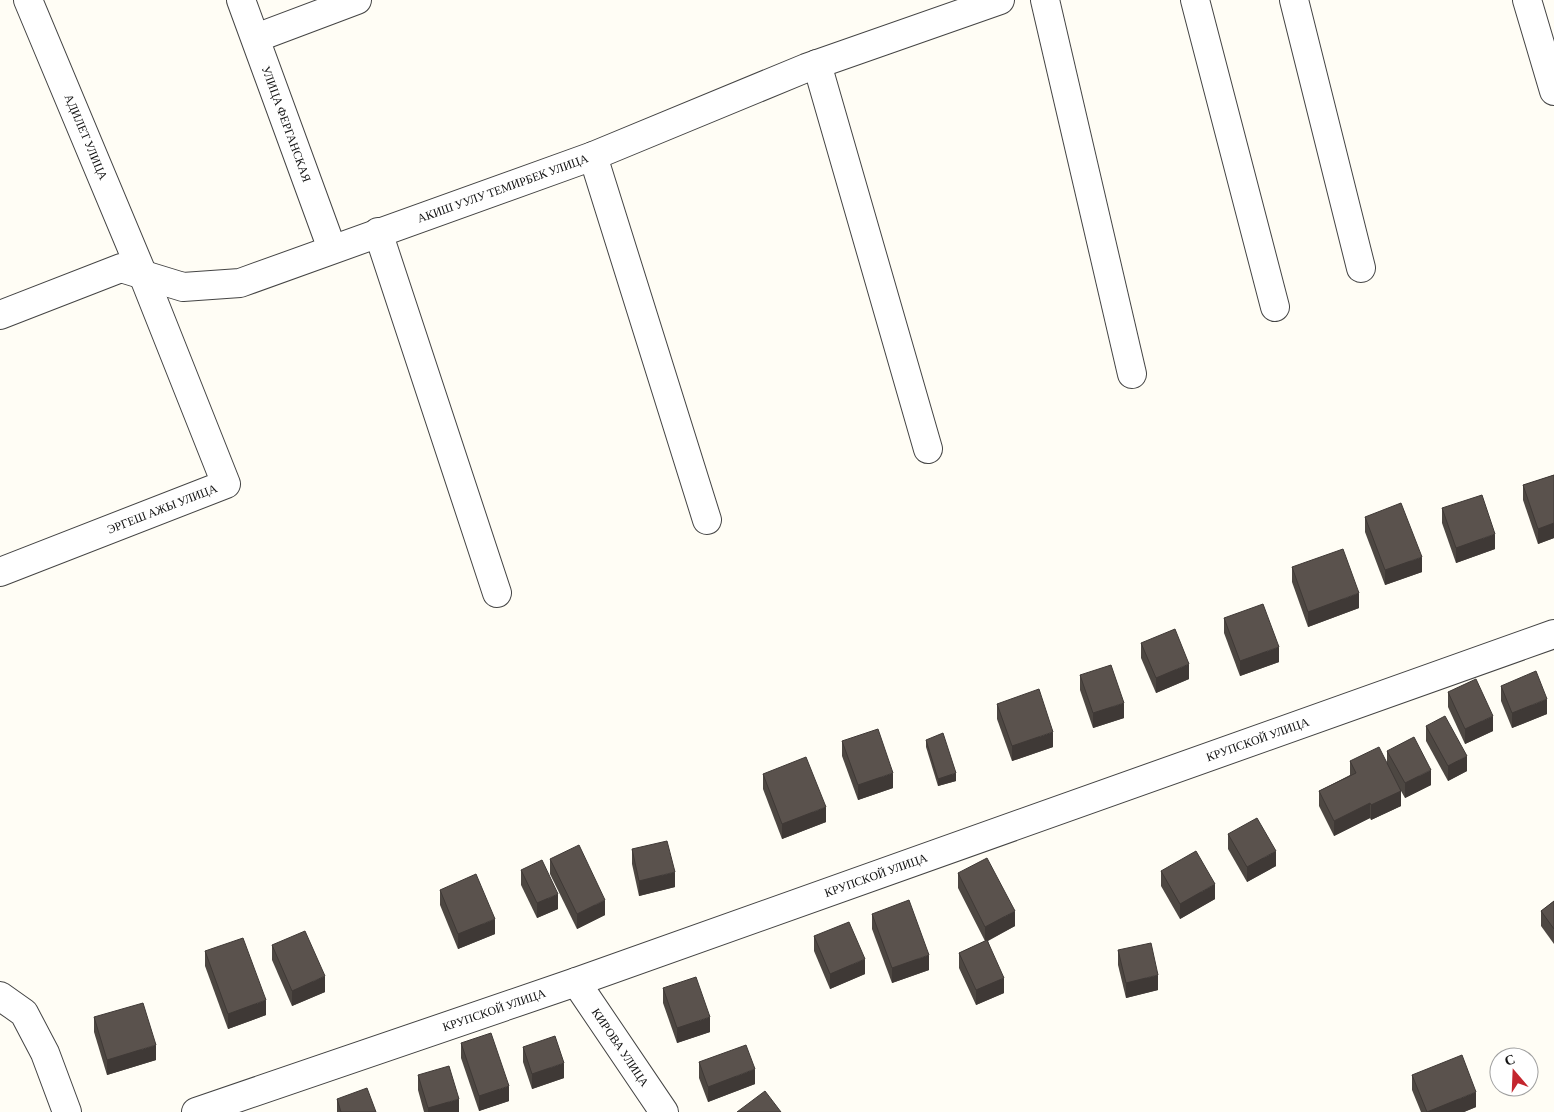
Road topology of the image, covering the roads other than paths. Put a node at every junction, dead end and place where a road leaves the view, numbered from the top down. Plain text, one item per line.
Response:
1 (28, 0) edge
2 (241, 0) edge
3 (357, 0) edge
4 (1000, 0) edge
5 (1045, 0) edge
6 (1195, 0) edge
7 (1294, 0) edge
8 (1527, 0) edge
9 (256, 38) junction
10 (817, 64) junction
11 (1554, 91) edge
12 (593, 156) junction
13 (378, 232) junction
14 (332, 249) junction
15 (1360, 268) dead end
16 (143, 275) junction
17 (1275, 307) dead end
18 (0, 315) edge
19 (1132, 374) dead end
20 (928, 449) dead end
21 (707, 520) dead end
22 (0, 572) edge
23 (497, 593) dead end
24 (1554, 634) edge
25 (576, 982) junction
26 (0, 996) edge
27 (67, 1112) edge
28 (196, 1112) edge
29 (664, 1112) edge

1 - 16 street, АДИЛЕТ УЛИЦА
2 - 9 street, УЛИЦА ФЕРГАНСКАЯ
3 - 9 street
4 - 10 street, АКИШ УУЛУ ТЕМИРБЕК УЛИЦА
5 - 19 street
6 - 17 street
7 - 15 street
8 - 11 street
9 - 14 street, УЛИЦА ФЕРГАНСКАЯ
10 - 12 street, АКИШ УУЛУ ТЕМИРБЕК УЛИЦА
10 - 20 street
12 - 13 street, АКИШ УУЛУ ТЕМИРБЕК УЛИЦА
12 - 21 street
13 - 14 street, АКИШ УУЛУ ТЕМИРБЕК УЛИЦА
13 - 23 street
14 - 16 street, АКИШ УУЛУ ТЕМИРБЕК УЛИЦА
16 - 18 street, АКИШ УУЛУ ТЕМИРБЕК УЛИЦА
16 - 22 street, ЭРГЕШ АЖЫ УЛИЦА
24 - 25 street, КРУПСКОЙ УЛИЦА
25 - 28 street, КРУПСКОЙ УЛИЦА
25 - 29 street, КИРОВА УЛИЦА
26 - 27 street

